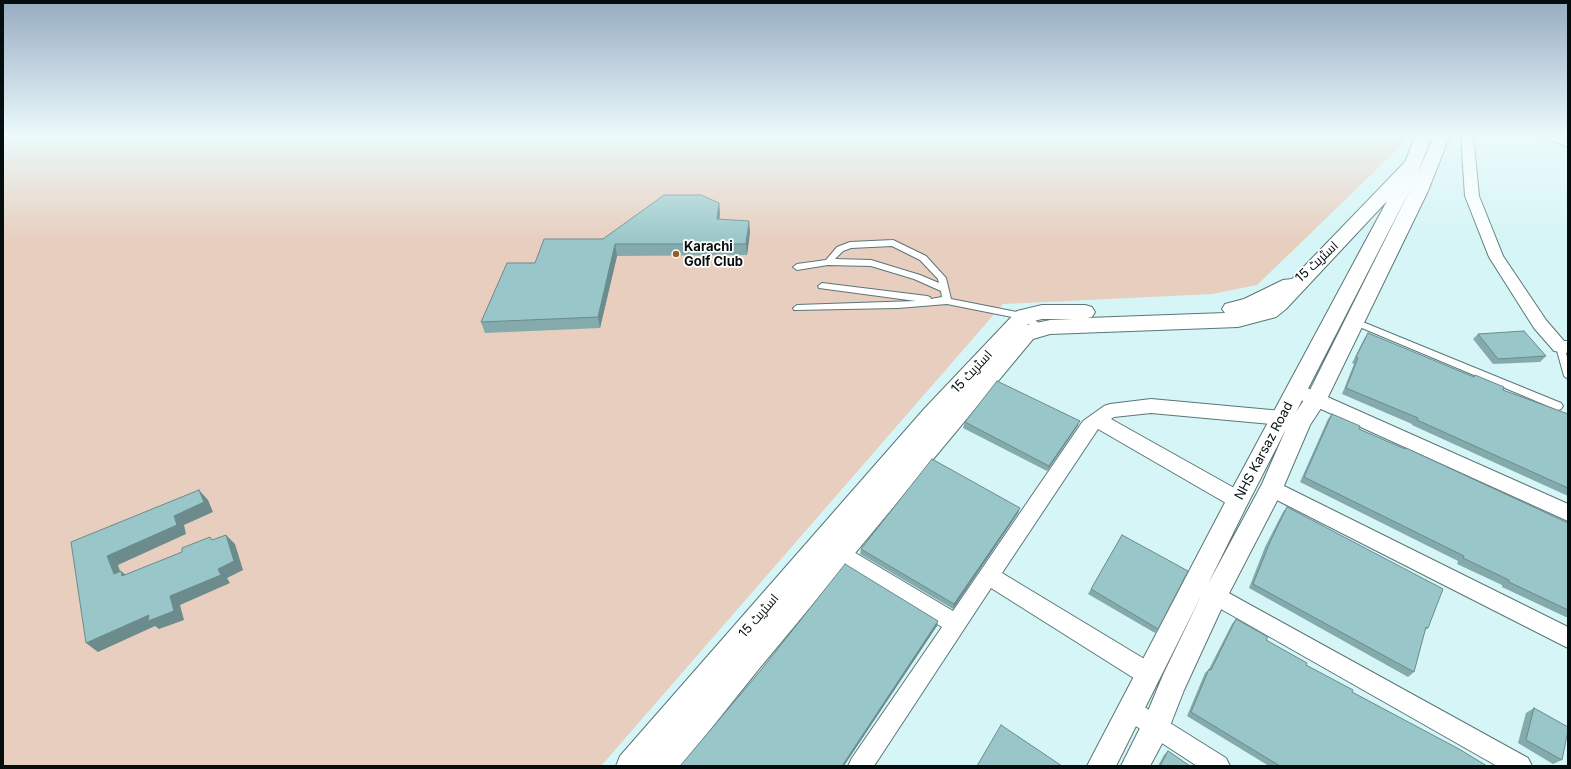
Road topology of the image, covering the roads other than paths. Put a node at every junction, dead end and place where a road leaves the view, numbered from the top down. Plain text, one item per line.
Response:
1 (1406, 171) edge
2 (1411, 171) edge
3 (1427, 171) edge
4 (1470, 171) edge
5 (1387, 237) junction
6 (828, 262) junction
7 (798, 267) dead end
8 (822, 286) dead end
9 (945, 289) junction
10 (947, 301) junction
11 (797, 308) dead end
12 (1353, 321) junction
13 (1032, 323) junction
14 (1564, 347) edge
15 (1568, 376) edge
16 (1306, 394) junction
17 (1558, 406) dead end
18 (1282, 418) junction
19 (1097, 420) junction
20 (1269, 493) junction
21 (1241, 494) junction
22 (1568, 513) edge
23 (840, 554) junction
24 (988, 575) junction
25 (1195, 584) junction
26 (1215, 596) junction
27 (956, 624) junction
28 (1568, 638) edge
29 (1148, 674) junction
30 (1130, 709) junction
31 (1156, 726) junction
32 (630, 766) edge
33 (663, 766) edge
34 (860, 766) edge
35 (1101, 766) edge
36 (1135, 766) edge
37 (1218, 766) edge
38 (1520, 766) edge

1 - 13 street, اسٹریٹ 15
2 - 5 street, NHS Karsaz Road
3 - 5 street, NHS Karsaz Road
4 - 14 street
5 - 12 street, NHS Karsaz Road
5 - 16 street, NHS Karsaz Road
6 - 7 lane
6 - 9 lane
6 - 9 lane
8 - 10 lane
9 - 10 lane
10 - 11 lane
10 - 13 lane
12 - 16 street, NHS Karsaz Road
12 - 17 lane
13 - 23 street
13 - 32 street, اسٹریٹ 15
14 - 15 lane
16 - 18 street, NHS Karsaz Road
16 - 20 street, NHS Karsaz Road
16 - 22 street
18 - 19 street
18 - 21 street, NHS Karsaz Road
19 - 21 street
19 - 24 street
20 - 21 street
20 - 26 street, NHS Karsaz Road
20 - 28 street
21 - 25 street, NHS Karsaz Road
23 - 27 street
23 - 33 street
24 - 27 street
24 - 29 street
25 - 26 street
25 - 29 street, NHS Karsaz Road
26 - 31 street, NHS Karsaz Road
26 - 38 street
27 - 34 street
29 - 30 street, NHS Karsaz Road
30 - 31 street
30 - 35 street, NHS Karsaz Road
31 - 36 street, NHS Karsaz Road
31 - 37 street

